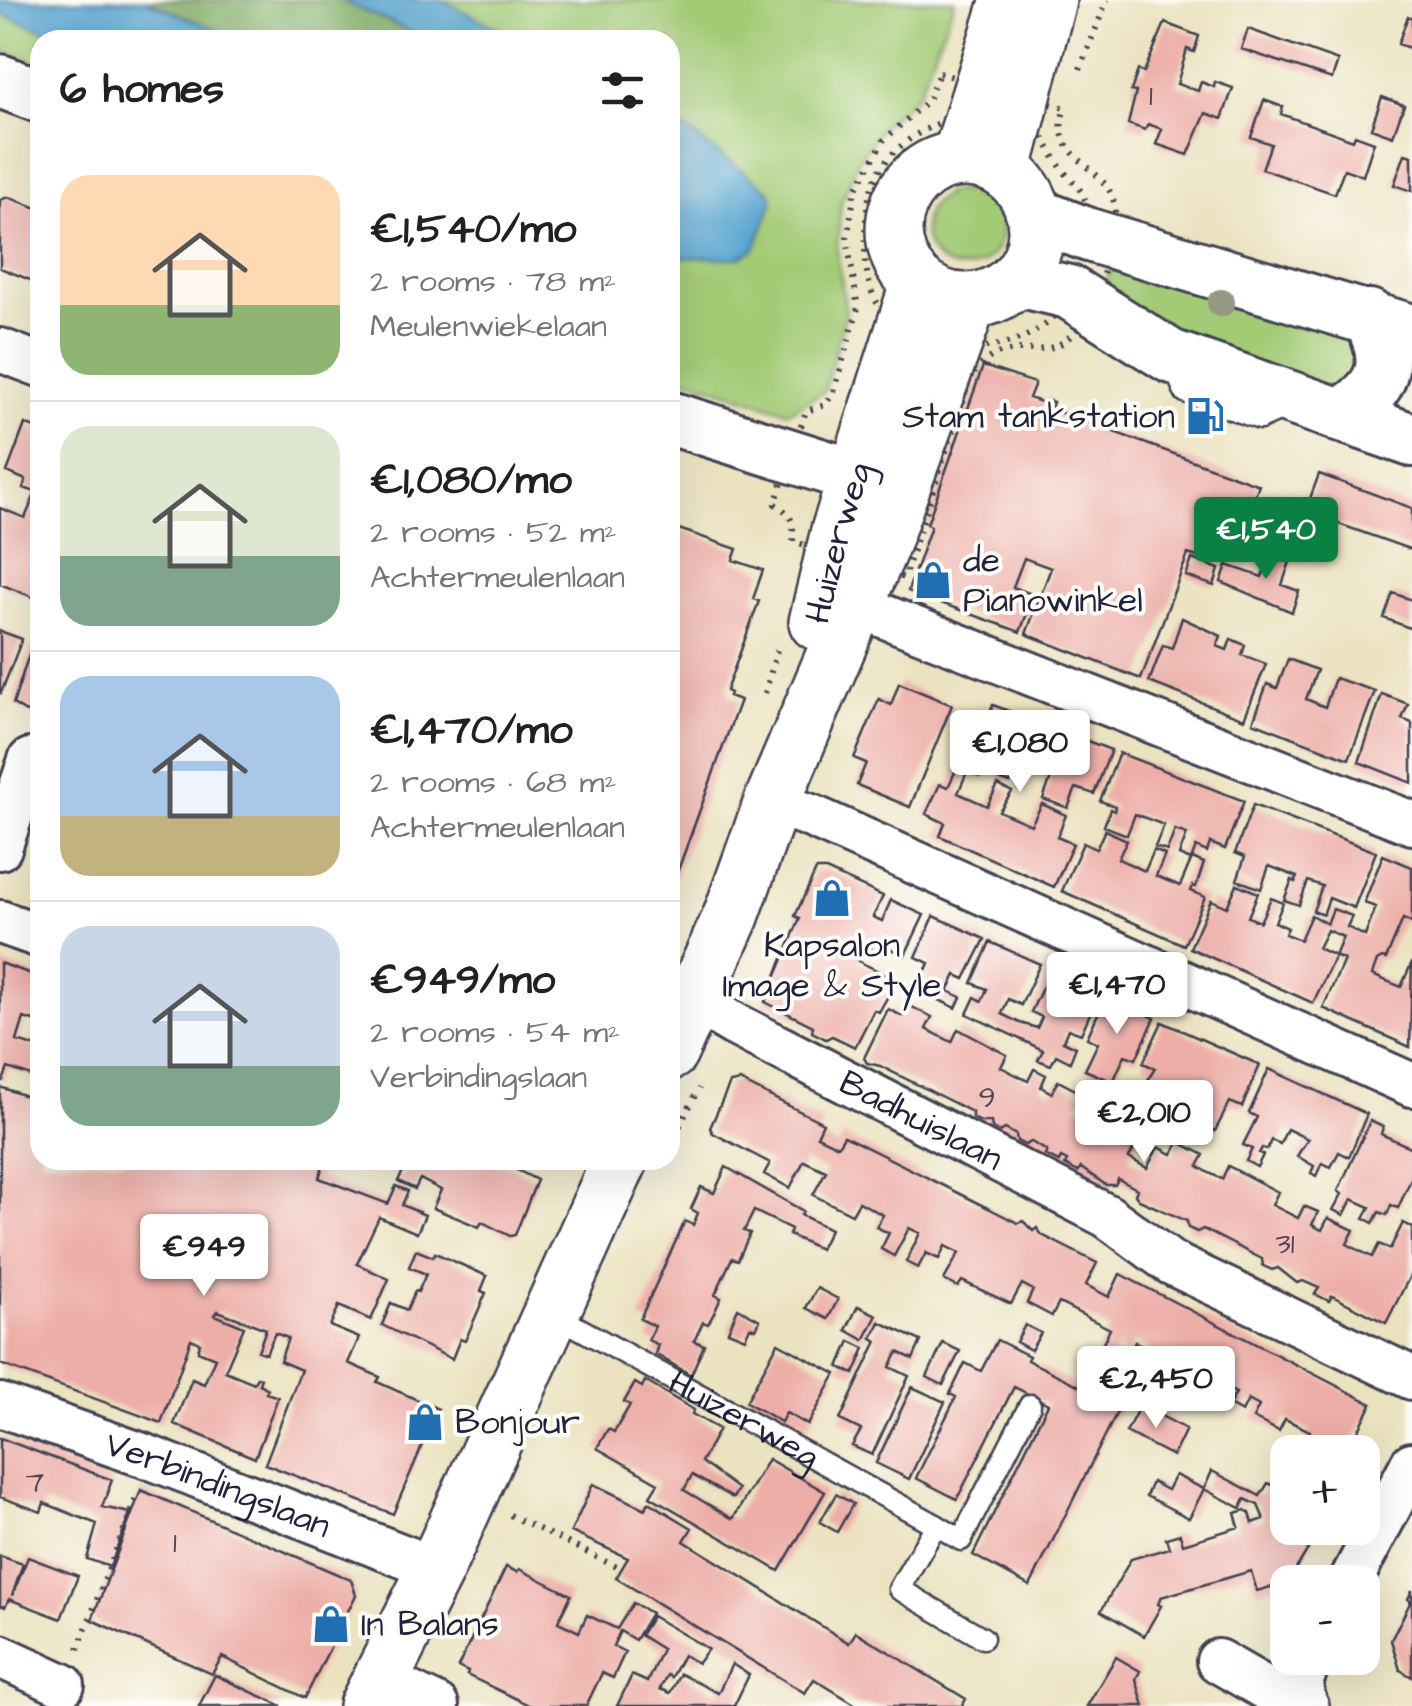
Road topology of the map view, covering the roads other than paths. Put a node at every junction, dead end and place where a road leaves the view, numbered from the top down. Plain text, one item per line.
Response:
1 (1009, 0) edge
2 (1048, 0) edge
3 (0, 81) edge
4 (1003, 90) junction
5 (30, 92) edge
6 (967, 149) junction
7 (1036, 215) junction
8 (1018, 280) junction
9 (898, 295) junction
10 (969, 302) junction
11 (1390, 323) edge
12 (1321, 409) junction
13 (680, 421) edge
14 (1412, 440) edge
15 (878, 483) junction
16 (855, 605) junction
17 (23, 758) edge
18 (772, 802) junction
19 (1412, 822) edge
20 (0, 848) edge
21 (0, 922) edge
22 (30, 932) edge
23 (682, 992) edge
24 (1412, 1085) edge
25 (616, 1170) edge
26 (552, 1313) junction
27 (1412, 1378) edge
28 (0, 1405) edge
29 (1030, 1405) dead end
30 (1412, 1464) edge
31 (936, 1525) junction
32 (1359, 1565) edge
33 (436, 1568) junction
34 (982, 1638) dead end
35 (0, 1656) edge
36 (1218, 1661) dead end
37 (1303, 1675) edge
38 (62, 1687) edge
39 (374, 1692) edge
40 (437, 1706) edge
41 (1296, 1706) edge
42 (1307, 1706) edge

1 - 4 main road
2 - 4 main road
3 - 5 street
4 - 6 main road
6 - 7 main road
6 - 9 main road
7 - 8 main road
7 - 11 street
8 - 10 main road
8 - 12 street
9 - 10 main road
9 - 15 main road, Huizerweg
10 - 15 main road, Huizerweg
11 - 12 street
12 - 14 street
13 - 15 street
15 - 16 main road, Huizerweg
15 - 18 main road, Huizerweg
16 - 18 main road, Huizerweg
16 - 19 street
17 - 20 street
18 - 23 main road, Huizerweg
18 - 24 street
21 - 22 street
23 - 27 street, Badhuislaan
25 - 26 main road
26 - 31 lane, Huizerweg
26 - 33 main road
28 - 33 street, Verbindingslaan
29 - 31 lane
30 - 32 street
31 - 34 lane
33 - 39 main road
35 - 38 street
36 - 41 street
37 - 42 street
39 - 40 street

